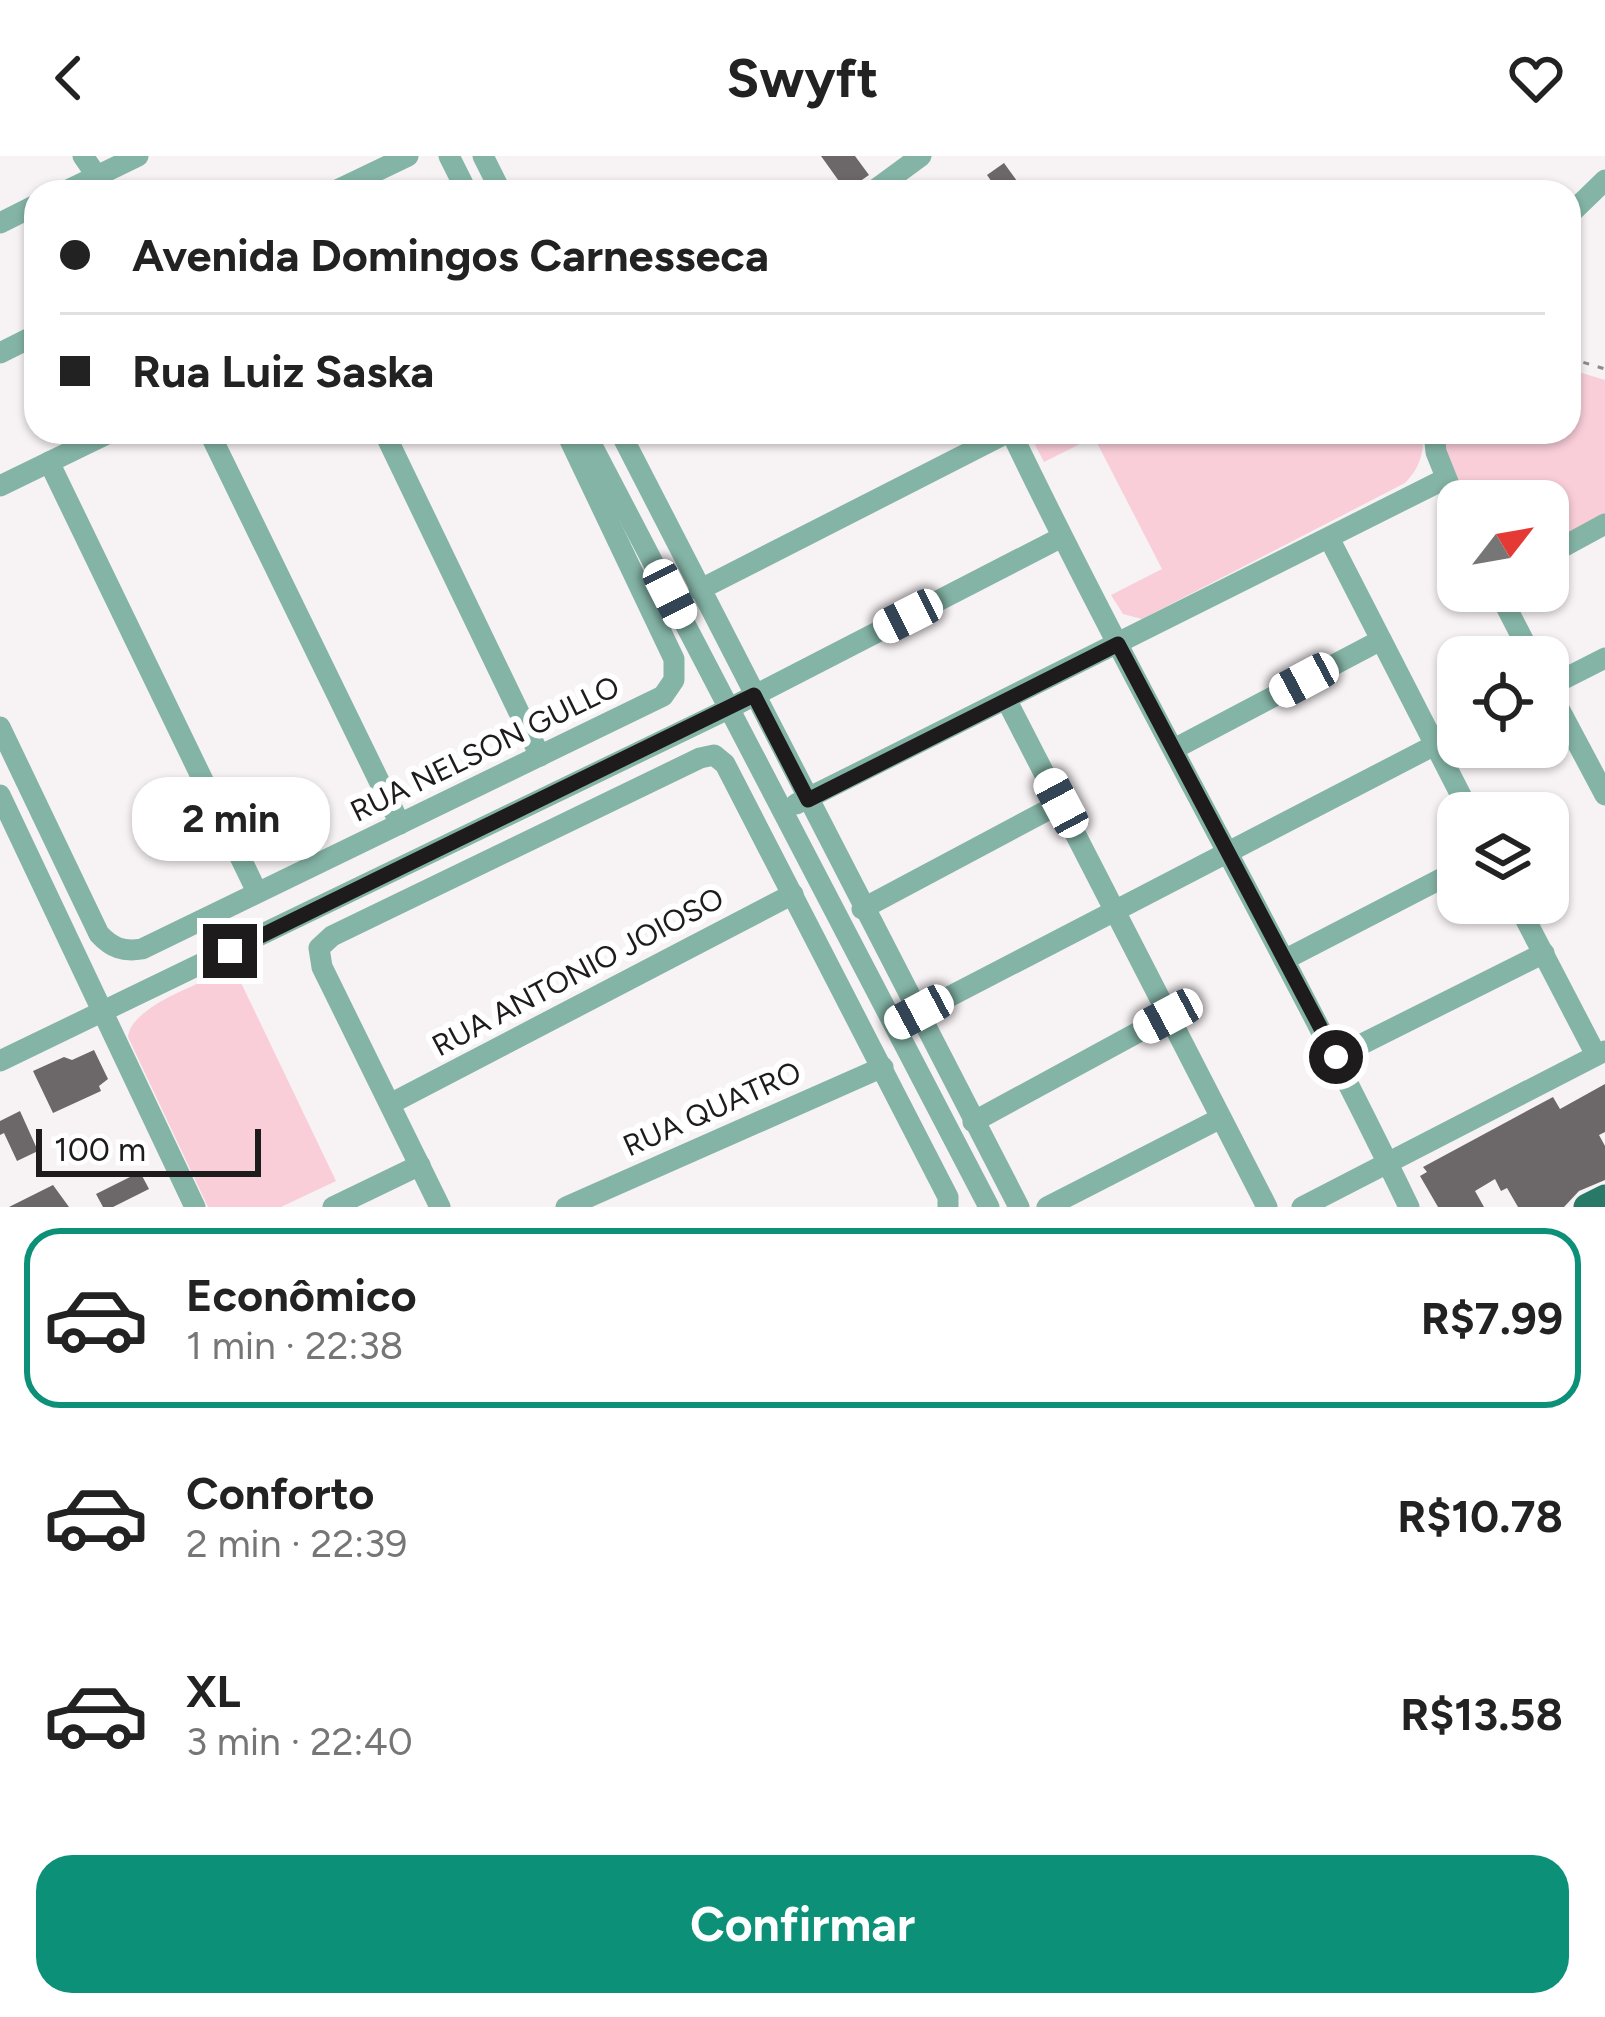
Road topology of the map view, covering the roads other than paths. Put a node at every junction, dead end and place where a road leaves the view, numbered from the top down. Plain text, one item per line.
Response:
1 (79, 156) edge
2 (138, 156) edge
3 (408, 156) edge
4 (921, 156) edge
5 (100, 180) edge
6 (108, 180) edge
7 (358, 180) edge
8 (888, 180) edge
9 (1605, 180) edge
10 (1581, 203) edge
11 (86, 444) edge
12 (215, 444) edge
13 (390, 444) edge
14 (572, 444) edge
15 (591, 444) edge
16 (626, 444) edge
17 (986, 444) edge
18 (1016, 444) edge
19 (1437, 444) edge
20 (49, 462) junction
21 (1445, 479) joint
22 (0, 486) edge
23 (1605, 524) edge
24 (1062, 537) junction
25 (1329, 538) junction
26 (1569, 544) edge
27 (699, 590) junction
28 (1381, 640) junction
29 (1118, 644) junction
30 (1605, 658) edge
31 (1569, 676) edge
32 (754, 695) junction
33 (1007, 701) junction
34 (728, 709) junction
35 (1569, 726) edge
36 (0, 727) edge
37 (1435, 745) junction
38 (1174, 749) junction
39 (539, 756) junction
40 (1459, 792) edge
41 (1605, 793) edge
42 (0, 794) edge
43 (808, 800) junction
44 (1061, 803) junction
45 (781, 810) junction
46 (400, 824) junction
47 (1230, 854) junction
48 (1437, 881) edge
49 (257, 892) junction
50 (793, 894) junction
51 (862, 909) junction
52 (1115, 909) junction
53 (1528, 924) edge
54 (1544, 953) junction
55 (1285, 960) junction
56 (105, 1012) junction
57 (919, 1012) junction
58 (1168, 1016) junction
59 (894, 1025) junction
60 (1601, 1053) edge
61 (1336, 1057) junction
62 (0, 1061) edge
63 (883, 1067) junction
64 (390, 1104) junction
65 (1221, 1118) junction
66 (974, 1122) junction
67 (1388, 1164) junction
68 (420, 1166) junction
69 (1605, 1198) edge
70 (340, 1204) edge
71 (195, 1207) edge
72 (440, 1207) edge
73 (566, 1207) edge
74 (947, 1207) edge
75 (989, 1207) edge
76 (1019, 1207) edge
77 (1047, 1207) edge
78 (1267, 1207) edge
79 (1302, 1207) edge
80 (1409, 1207) edge
81 (1587, 1207) edge

1 - 5 street
2 - 6 street
3 - 7 street
4 - 8 street
9 - 10 street
11 - 20 street
12 - 46 street
13 - 39 street
14 - 39 street, RUA NELSON GULLO
15 - 34 street
16 - 27 street
17 - 27 street
18 - 24 street
19 - 21 street
20 - 22 street
20 - 49 street
21 - 25 street
23 - 26 street
24 - 29 street
24 - 32 street
25 - 28 street
25 - 29 street
27 - 32 street
28 - 37 street
28 - 38 street
29 - 33 street
29 - 38 street
30 - 31 street
32 - 34 street
32 - 43 street
33 - 43 street
33 - 44 street
34 - 45 street
34 - 56 street
35 - 41 street
36 - 49 street, RUA NELSON GULLO
37 - 40 street
37 - 47 street
38 - 47 street
39 - 46 street, RUA NELSON GULLO
42 - 56 street
43 - 45 street
43 - 51 street
44 - 51 street
44 - 52 street
45 - 59 street
46 - 49 street, RUA NELSON GULLO
47 - 52 street
47 - 55 street
48 - 55 street
50 - 63 street
50 - 64 street, RUA ANTONIO JOIOSO
50 - 64 street
51 - 57 street
52 - 57 street
52 - 58 street
53 - 54 street
54 - 60 street
54 - 61 street
55 - 61 street
56 - 62 street
56 - 71 street
57 - 59 street
57 - 66 street
58 - 65 street
58 - 66 street
59 - 75 street
60 - 67 street
61 - 67 street
63 - 73 street, RUA QUATRO
63 - 74 street
64 - 68 street
65 - 77 street
65 - 78 street
66 - 76 street
67 - 79 street
67 - 80 street
68 - 70 street
68 - 72 street
69 - 81 main road

